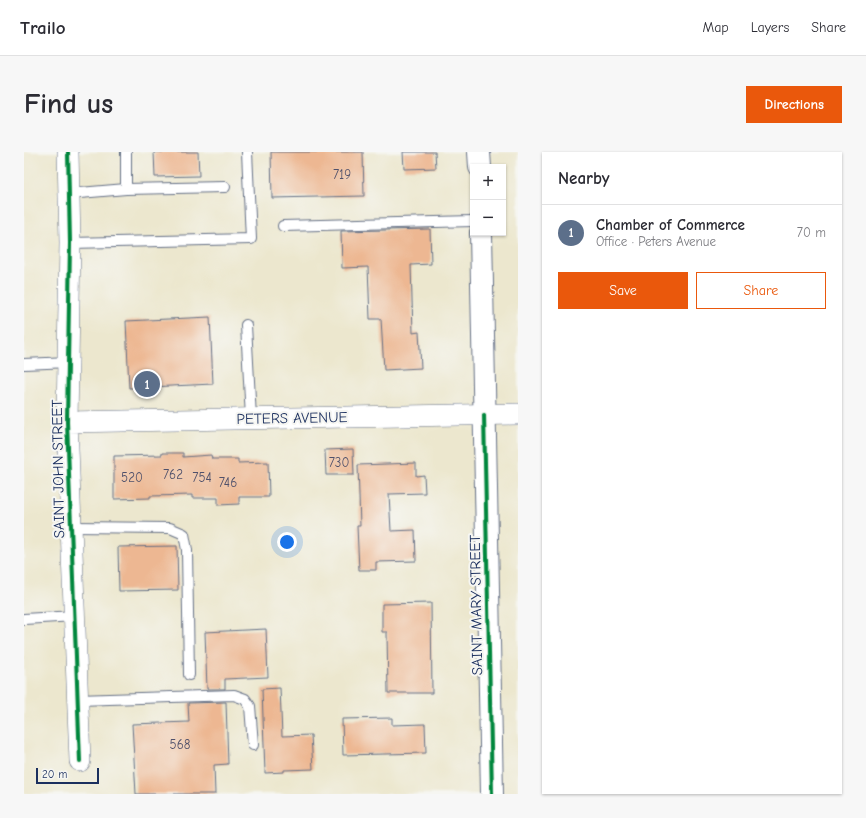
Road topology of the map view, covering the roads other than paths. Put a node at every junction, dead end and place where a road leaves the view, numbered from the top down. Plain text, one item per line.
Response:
1 (68, 152) edge
2 (126, 152) edge
3 (248, 152) edge
4 (480, 152) edge
5 (480, 164) edge
6 (225, 187) dead end
7 (126, 190) junction
8 (68, 194) junction
9 (470, 221) edge
10 (283, 226) dead end
11 (481, 236) edge
12 (70, 243) junction
13 (246, 325) dead end
14 (68, 362) junction
15 (24, 364) edge
16 (518, 414) edge
17 (484, 415) junction
18 (251, 418) junction
19 (67, 422) junction
20 (71, 528) junction
21 (74, 616) junction
22 (24, 620) edge
23 (189, 675) dead end
24 (78, 700) junction
25 (253, 745) dead end
26 (80, 761) dead end
27 (492, 794) edge

1 - 8 street, SAINT JOHN STREET
2 - 7 lane
3 - 12 lane
4 - 5 street
6 - 7 lane
7 - 8 lane
8 - 12 street, SAINT JOHN STREET
9 - 10 lane
11 - 17 street, SAINT MARY STREET
12 - 14 street, SAINT JOHN STREET
13 - 18 lane
14 - 15 lane
14 - 19 street, SAINT JOHN STREET
16 - 17 street, PETERS AVENUE
17 - 18 street, PETERS AVENUE
17 - 27 street, SAINT MARY STREET
18 - 19 street, PETERS AVENUE
19 - 20 street, SAINT JOHN STREET
20 - 21 street, SAINT JOHN STREET
20 - 23 lane
21 - 22 lane
21 - 24 street, SAINT JOHN STREET
24 - 25 lane
24 - 26 street, SAINT JOHN STREET

